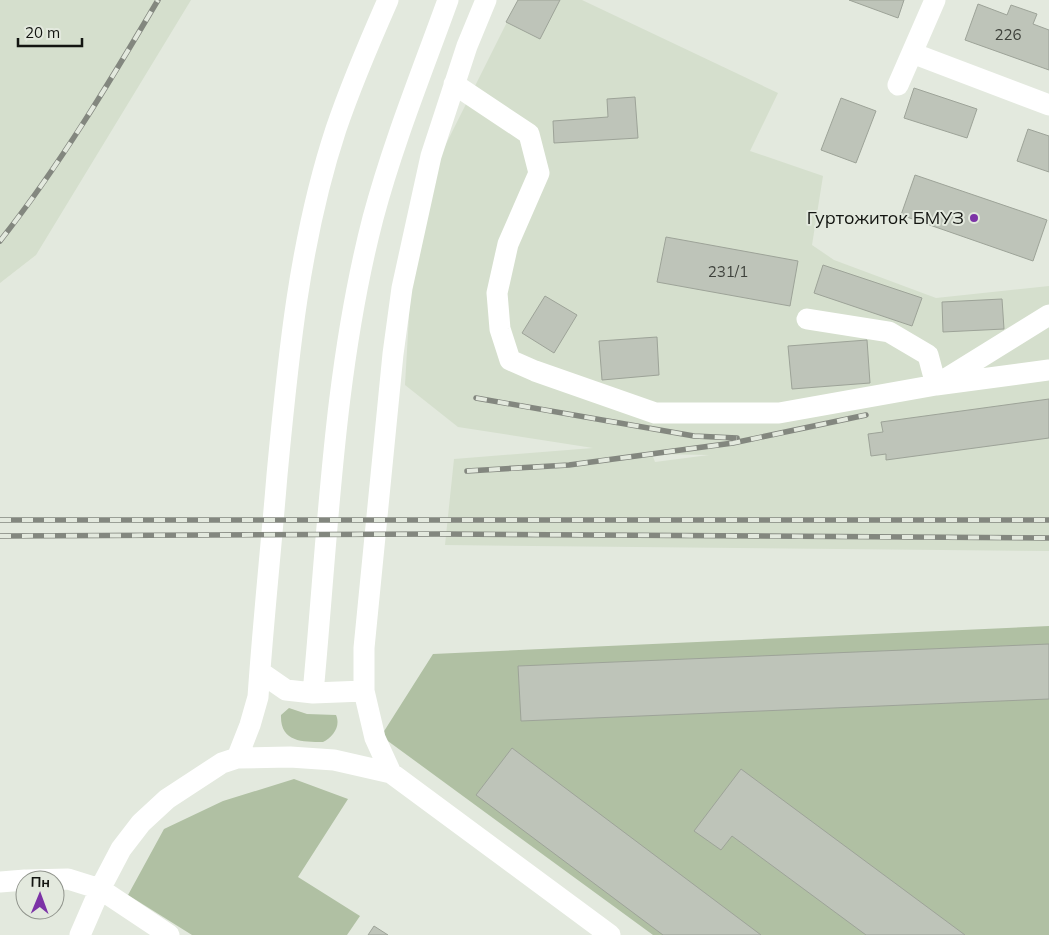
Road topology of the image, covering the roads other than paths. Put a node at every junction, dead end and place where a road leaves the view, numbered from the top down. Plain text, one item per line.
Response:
1 (388, 0) edge
2 (448, 0) edge
3 (486, 0) edge
4 (935, 0) edge
5 (912, 53) junction
6 (454, 84) junction
7 (898, 85) dead end
8 (1049, 105) edge
9 (1049, 315) edge
10 (807, 319) dead end
11 (1049, 370) edge
12 (936, 385) junction
13 (260, 672) junction
14 (364, 692) junction
15 (313, 693) junction
16 (237, 758) junction
17 (391, 773) junction
18 (65, 879) edge
19 (15, 881) edge
20 (0, 882) edge
21 (100, 889) junction
22 (80, 935) edge
23 (169, 935) edge
24 (610, 935) edge

1 - 13 street
2 - 15 street
3 - 6 street
4 - 5 street
5 - 7 street
5 - 8 street
6 - 12 street
6 - 14 street
9 - 12 street
10 - 12 street
11 - 12 street
13 - 15 street
13 - 16 street
14 - 15 street
14 - 17 street
16 - 17 street
16 - 21 street
17 - 24 street
18 - 21 street
19 - 20 street
21 - 22 street
21 - 23 street

